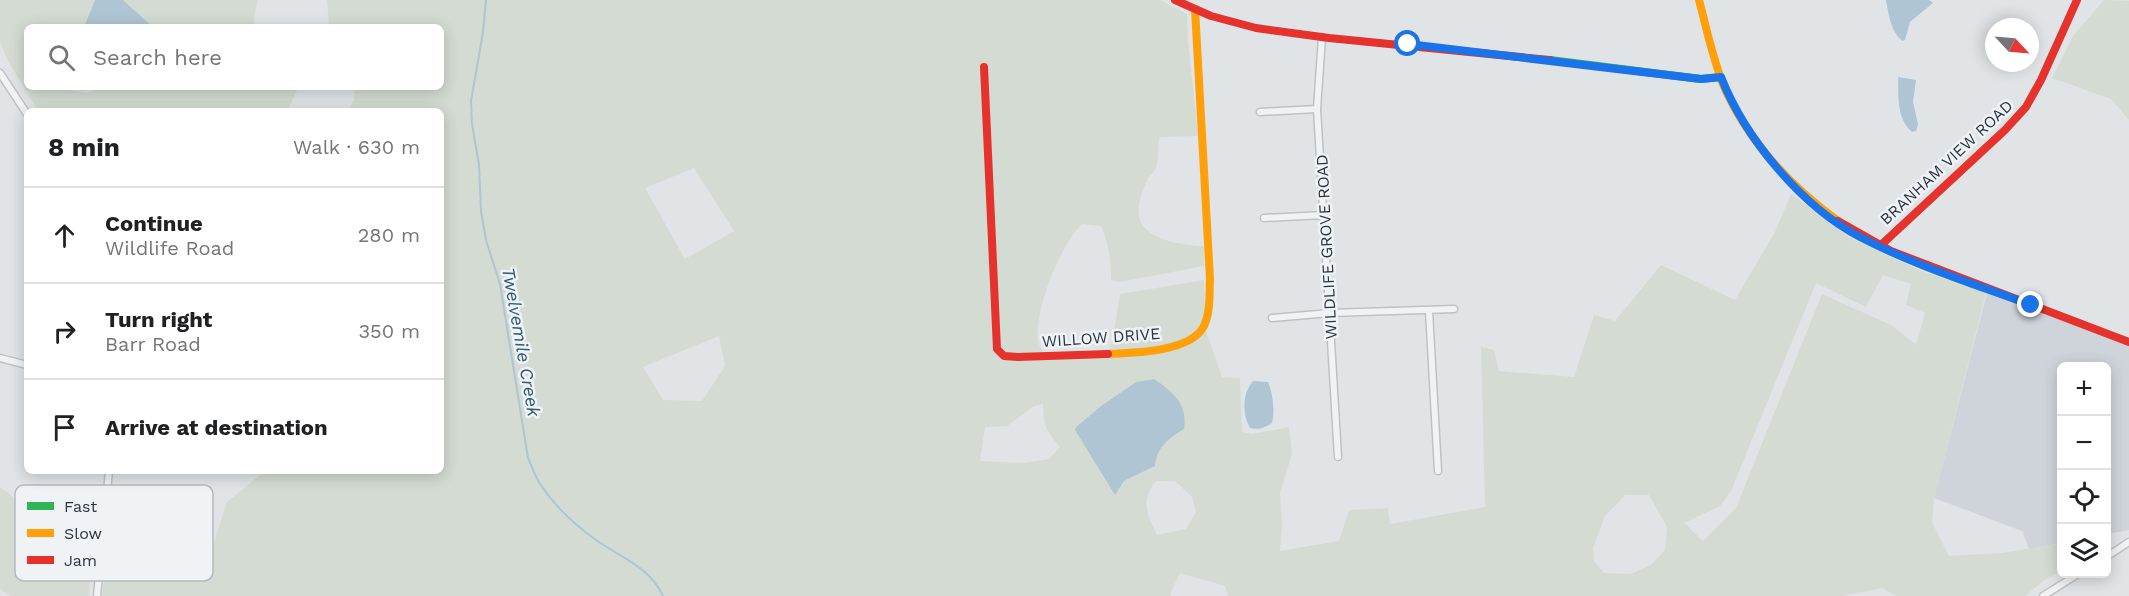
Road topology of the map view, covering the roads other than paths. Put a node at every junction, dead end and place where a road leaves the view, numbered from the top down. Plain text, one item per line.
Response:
1 (1175, 0) edge
2 (1699, 0) edge
3 (2077, 0) edge
4 (1195, 9) junction
5 (1322, 37) junction
6 (984, 67) dead end
7 (0, 73) edge
8 (1721, 77) junction
9 (24, 109) edge
10 (1317, 109) junction
11 (1260, 111) dead end
12 (1324, 215) junction
13 (1264, 218) dead end
14 (1880, 246) junction
15 (1454, 309) dead end
16 (1429, 311) junction
17 (1330, 313) junction
18 (1272, 318) dead end
19 (2129, 342) edge
20 (0, 358) edge
21 (24, 364) edge
22 (1338, 458) dead end
23 (1438, 471) dead end
24 (2129, 542) edge
25 (2111, 554) edge
26 (2070, 578) edge
27 (98, 581) edge
28 (96, 596) edge
29 (2043, 596) edge

1 - 4 street
2 - 8 street
3 - 14 street, BRANHAM VIEW ROAD
4 - 5 street
4 - 6 street, WILLOW DRIVE
5 - 8 street
5 - 10 street, WILDLIFE GROVE ROAD
7 - 9 street
8 - 14 street
10 - 11 street
10 - 12 street, WILDLIFE GROVE ROAD
12 - 13 street
12 - 17 street, WILDLIFE GROVE ROAD
14 - 19 street
15 - 16 street
16 - 17 street
16 - 23 street
17 - 18 street
17 - 22 street, WILDLIFE GROVE ROAD
20 - 21 street
24 - 25 street
26 - 29 street
27 - 28 street

